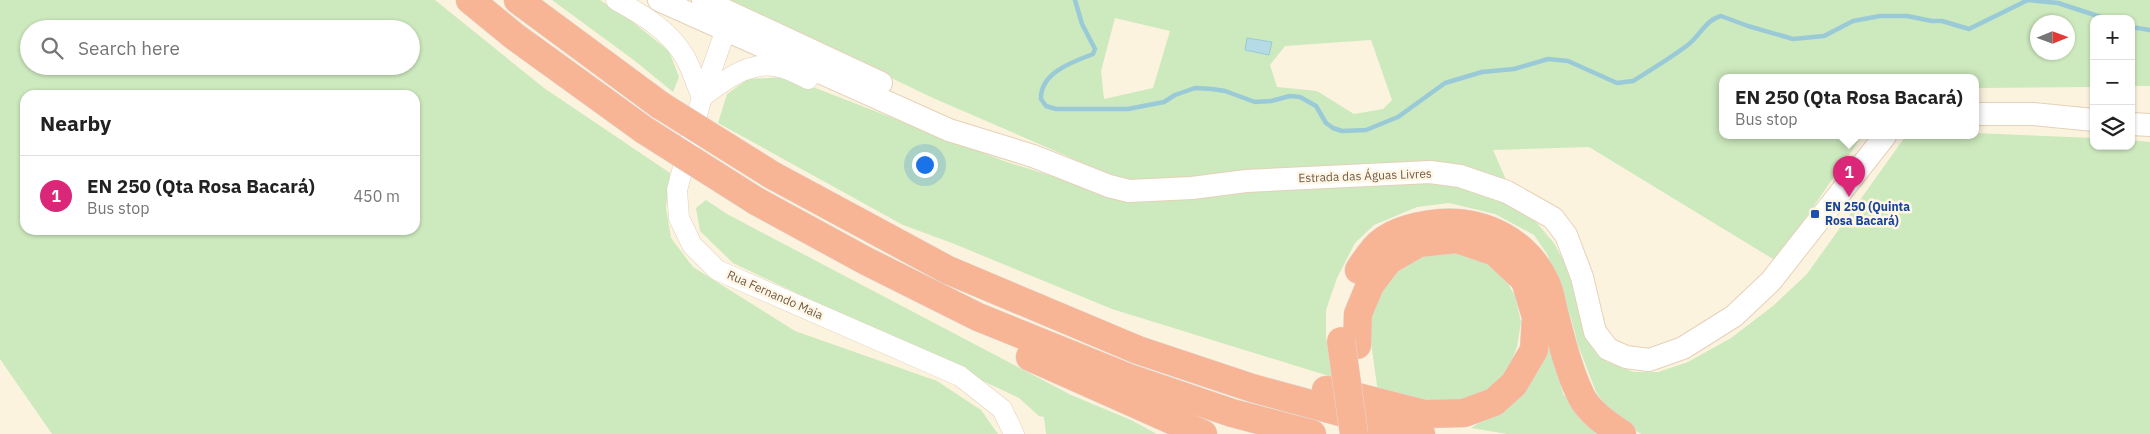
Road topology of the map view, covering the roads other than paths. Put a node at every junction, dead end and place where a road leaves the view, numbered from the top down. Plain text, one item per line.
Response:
1 (470, 0) edge
2 (518, 0) edge
3 (616, 0) edge
4 (659, 0) edge
5 (703, 0) edge
6 (729, 21) junction
7 (702, 97) junction
8 (1979, 114) edge
9 (2090, 120) edge
10 (2135, 124) edge
11 (2150, 125) edge
12 (949, 130) junction
13 (1883, 139) edge
14 (1033, 156) junction
15 (978, 317) junction
16 (1349, 343) junction
17 (1252, 388) junction
18 (1014, 434) edge
19 (1203, 434) edge
20 (1312, 434) edge
21 (1354, 434) edge
22 (1371, 434) edge
23 (1421, 434) edge
24 (1622, 434) edge

1 - 15 highway, bridge
2 - 17 highway, bridge
3 - 7 street
4 - 6 main road
5 - 6 main road
6 - 7 street, Rua Fernando Maia
6 - 12 main road
6 - 14 main road
7 - 12 street
7 - 18 street, Rua Fernando Maia
8 - 9 main road
10 - 11 main road
12 - 14 main road
13 - 14 main road, Estrada das Águas Livres
15 - 19 highway
15 - 20 highway
16 - 17 highway
16 - 21 highway, bridge
16 - 22 highway
16 - 24 highway
17 - 23 highway

